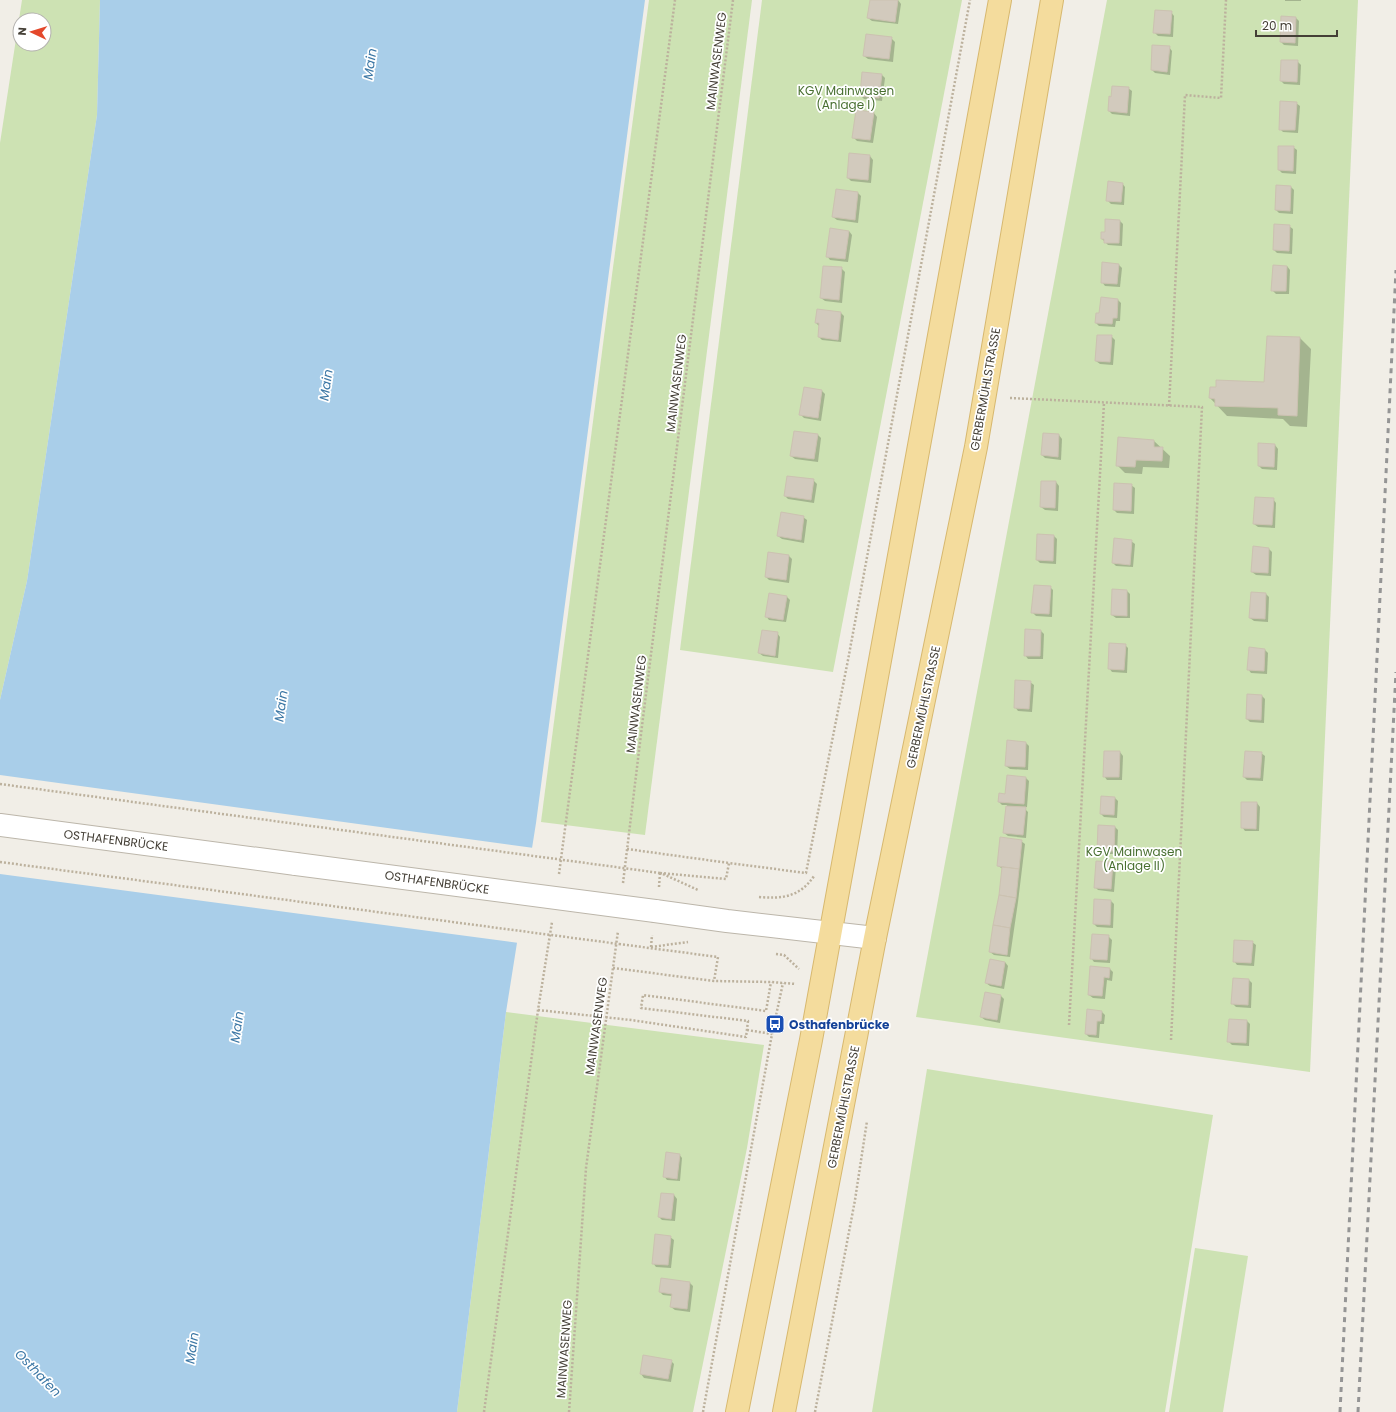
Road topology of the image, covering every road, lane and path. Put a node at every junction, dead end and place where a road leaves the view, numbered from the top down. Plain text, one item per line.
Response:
1 (675, 0) edge
2 (733, 0) edge
3 (970, 0) edge
4 (1000, 0) edge
5 (1052, 0) edge
6 (1226, 0) edge
7 (1010, 398) dead end
8 (1104, 403) junction
9 (1169, 406) junction
10 (0, 784) edge
11 (0, 825) edge
12 (627, 848) junction
13 (0, 862) edge
14 (729, 863) junction
15 (660, 873) junction
16 (814, 876) dead end
17 (558, 879) dead end
18 (623, 886) dead end
19 (704, 891) dead end
20 (758, 897) dead end
21 (552, 918) dead end
22 (619, 924) dead end
23 (830, 933) junction
24 (875, 938) junction
25 (690, 942) dead end
26 (651, 948) junction
27 (768, 953) dead end
28 (614, 968) junction
29 (799, 969) dead end
30 (714, 981) junction
31 (771, 982) junction
32 (783, 983) junction
33 (796, 984) dead end
34 (538, 1010) junction
35 (606, 1017) junction
36 (1069, 1025) dead end
37 (748, 1030) junction
38 (772, 1034) junction
39 (1171, 1040) dead end
40 (484, 1412) edge
41 (569, 1412) edge
42 (703, 1412) edge
43 (736, 1412) edge
44 (784, 1412) edge

1 - 17 path
2 - 12 path, MAINWASENWEG
3 - 14 path
4 - 23 main road
5 - 24 main road, GERBERMÜHLSTRASSE
6 - 9 path
7 - 8 path
8 - 9 path
8 - 36 path
9 - 39 path
10 - 15 path, bridge
11 - 23 street, OSTHAFENBRÜCKE, bridge
12 - 14 path
12 - 18 path, MAINWASENWEG
13 - 26 path, bridge
14 - 15 path
15 - 19 path
16 - 20 path
21 - 34 path
22 - 28 path, MAINWASENWEG
23 - 24 street, OSTHAFENBRÜCKE
23 - 43 main road
24 - 44 main road, GERBERMÜHLSTRASSE
25 - 26 path
26 - 30 path
27 - 29 path
28 - 30 path
28 - 35 path, MAINWASENWEG
30 - 31 path
31 - 32 path
31 - 37 path
32 - 33 path
32 - 38 path
34 - 35 path
34 - 40 path
35 - 37 path
35 - 41 path, MAINWASENWEG
37 - 38 path
38 - 42 path

